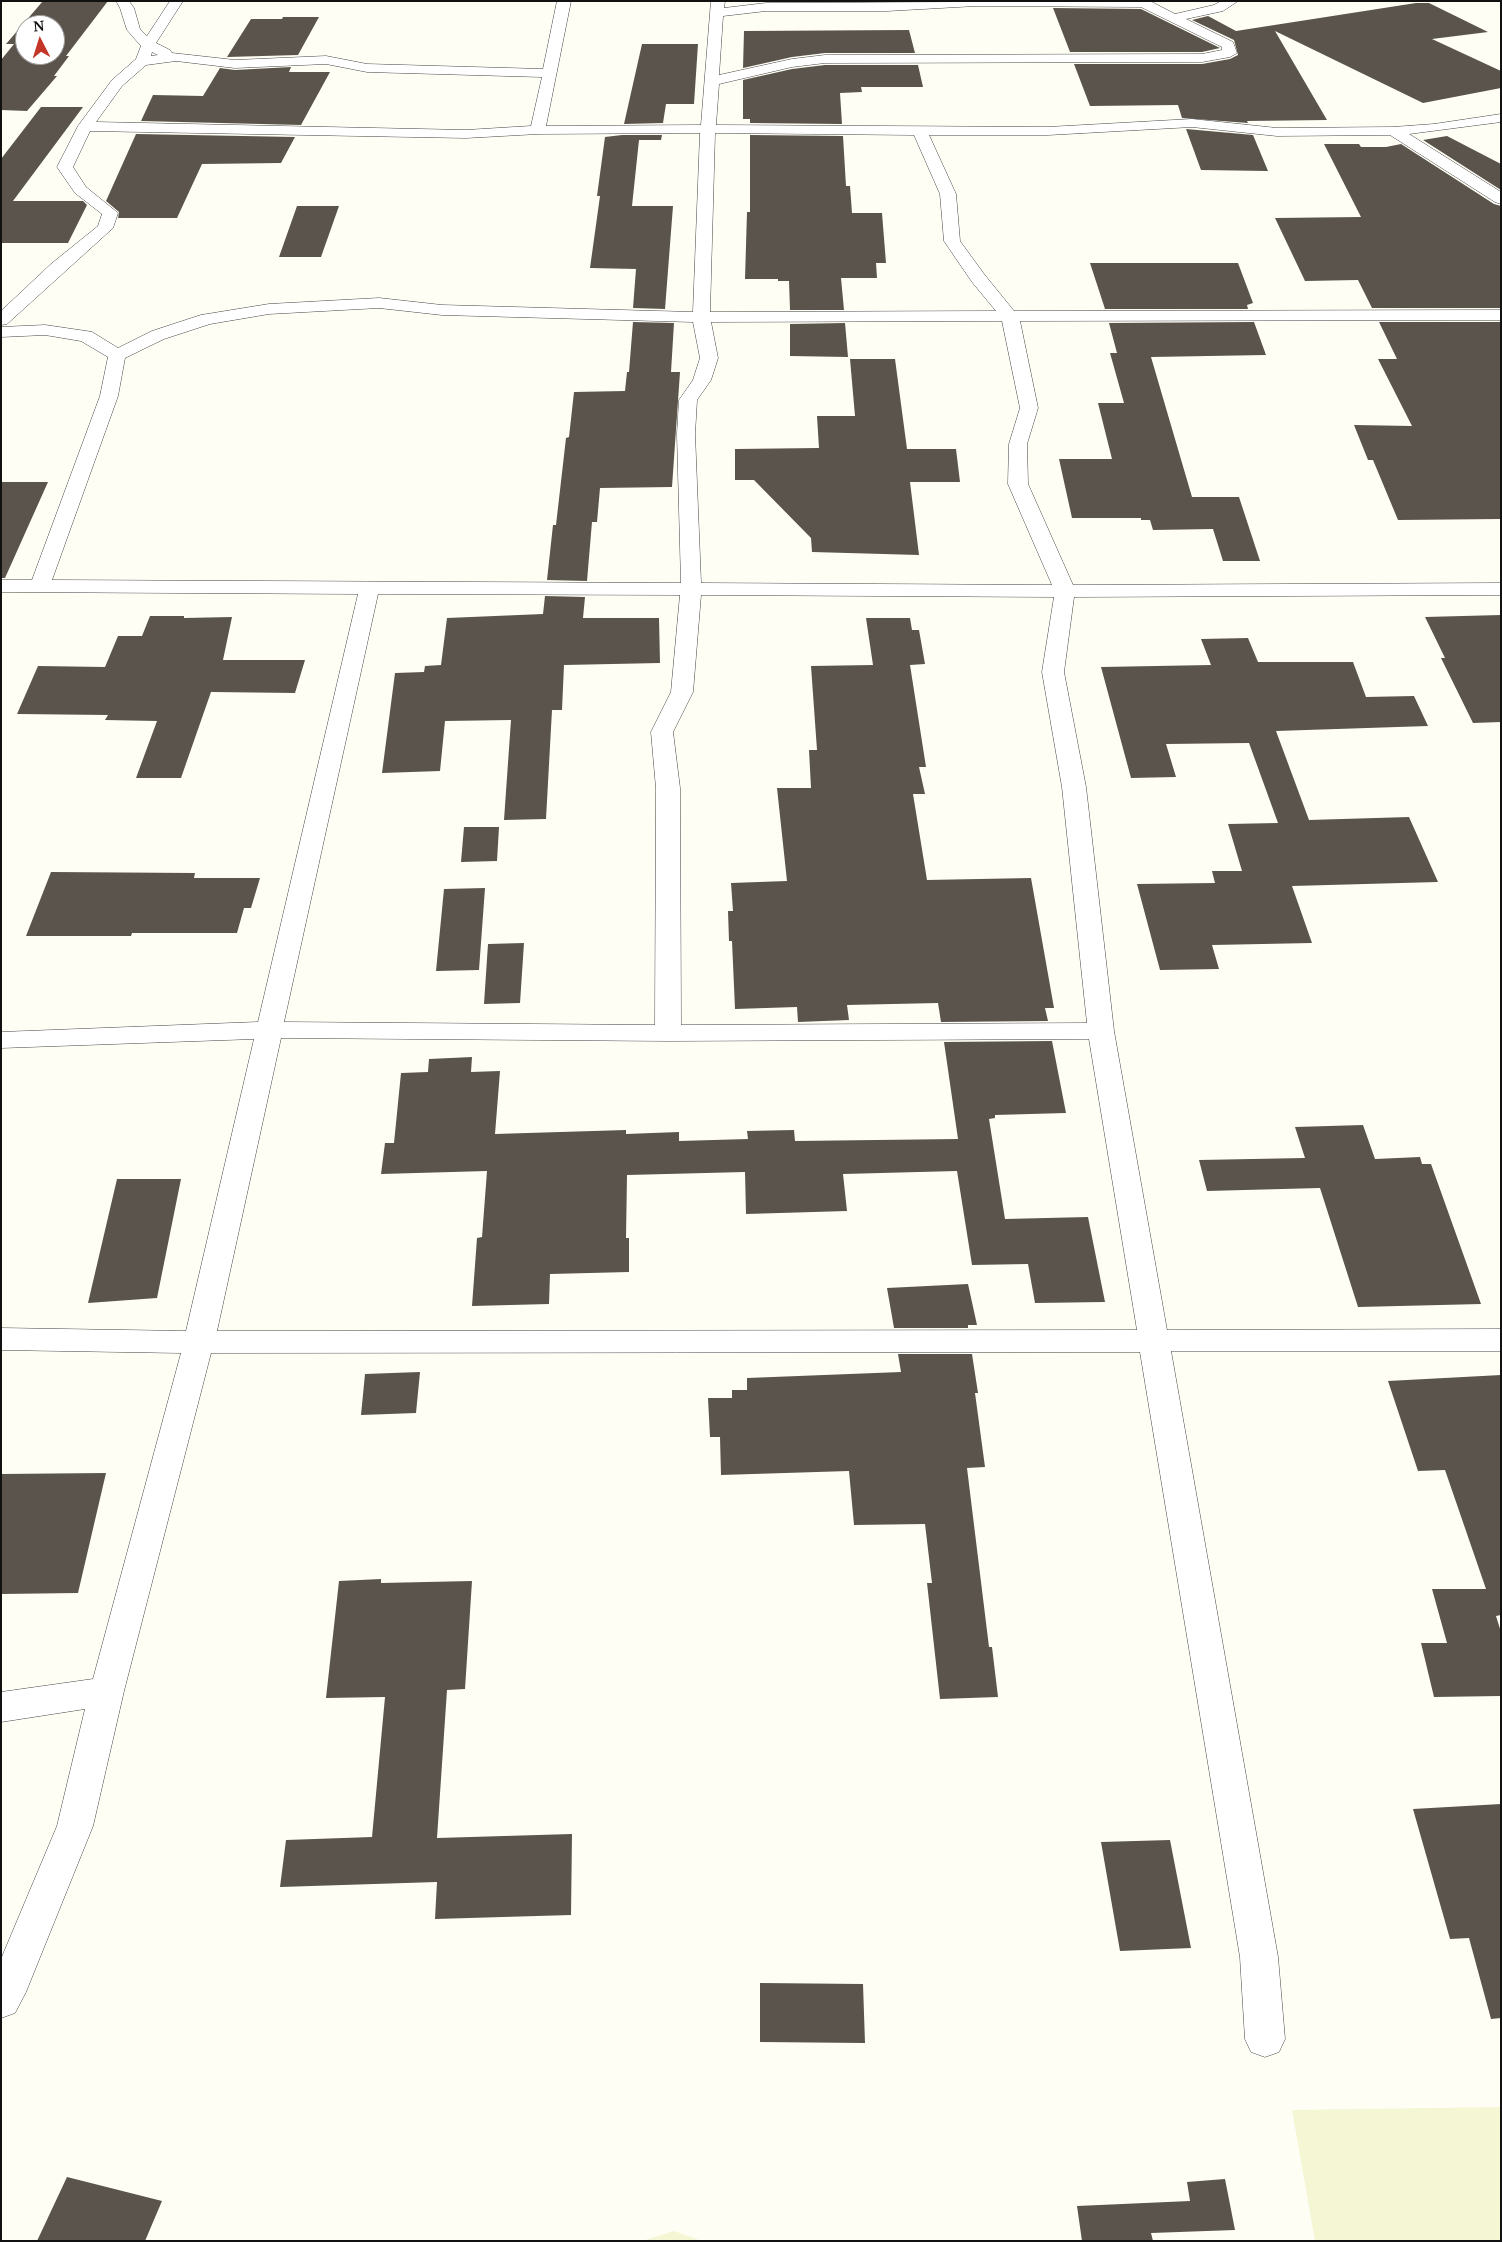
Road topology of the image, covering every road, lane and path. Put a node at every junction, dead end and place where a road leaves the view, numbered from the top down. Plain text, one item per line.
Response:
1 (122, 1) edge
2 (177, 1) edge
3 (564, 1) edge
4 (1232, 1) edge
5 (1142, 2) edge
6 (717, 7) edge
7 (1174, 18) junction
8 (148, 45) junction
9 (176, 57) junction
10 (142, 61) junction
11 (550, 73) junction
12 (711, 81) junction
13 (1501, 118) edge
14 (1476, 122) junction
15 (84, 126) junction
16 (708, 129) junction
17 (538, 130) junction
18 (919, 130) junction
19 (1393, 131) junction
20 (1501, 136) edge
21 (1501, 199) edge
22 (1010, 316) junction
23 (1501, 316) edge
24 (701, 317) junction
25 (1, 320) edge
26 (1, 332) edge
27 (117, 355) junction
28 (1, 586) edge
29 (40, 586) junction
30 (369, 589) junction
31 (691, 589) junction
32 (1501, 589) edge
33 (1065, 591) junction
34 (270, 1030) junction
35 (1101, 1031) junction
36 (668, 1033) junction
37 (1, 1040) edge
38 (1, 1339) edge
39 (1154, 1340) junction
40 (1501, 1340) edge
41 (199, 1342) junction
42 (107, 1691) junction
43 (1, 1707) edge
44 (1, 2000) edge
45 (1265, 2039) dead end

1 - 8 street
2 - 8 street
3 - 11 street
4 - 7 street
5 - 6 street
5 - 7 street
6 - 12 street
7 - 12 street
8 - 9 street
8 - 10 street
9 - 10 street
9 - 11 street
10 - 15 street
11 - 17 street
12 - 16 street
13 - 14 street
14 - 19 street
14 - 20 street
15 - 17 street
15 - 25 street
16 - 17 street
16 - 18 street
16 - 24 street
18 - 19 street
18 - 22 street
19 - 21 street
22 - 23 street
22 - 24 street
22 - 33 street
24 - 27 street
24 - 31 street
26 - 27 street
27 - 29 street
28 - 29 street
29 - 30 street
30 - 31 street
30 - 34 street
31 - 33 street
31 - 36 street
32 - 33 street
33 - 35 street
34 - 36 street
34 - 37 street
34 - 41 street
35 - 36 street
35 - 39 street
38 - 41 street
39 - 40 street
39 - 41 street
39 - 45 street
41 - 42 street
42 - 43 street
42 - 44 street

